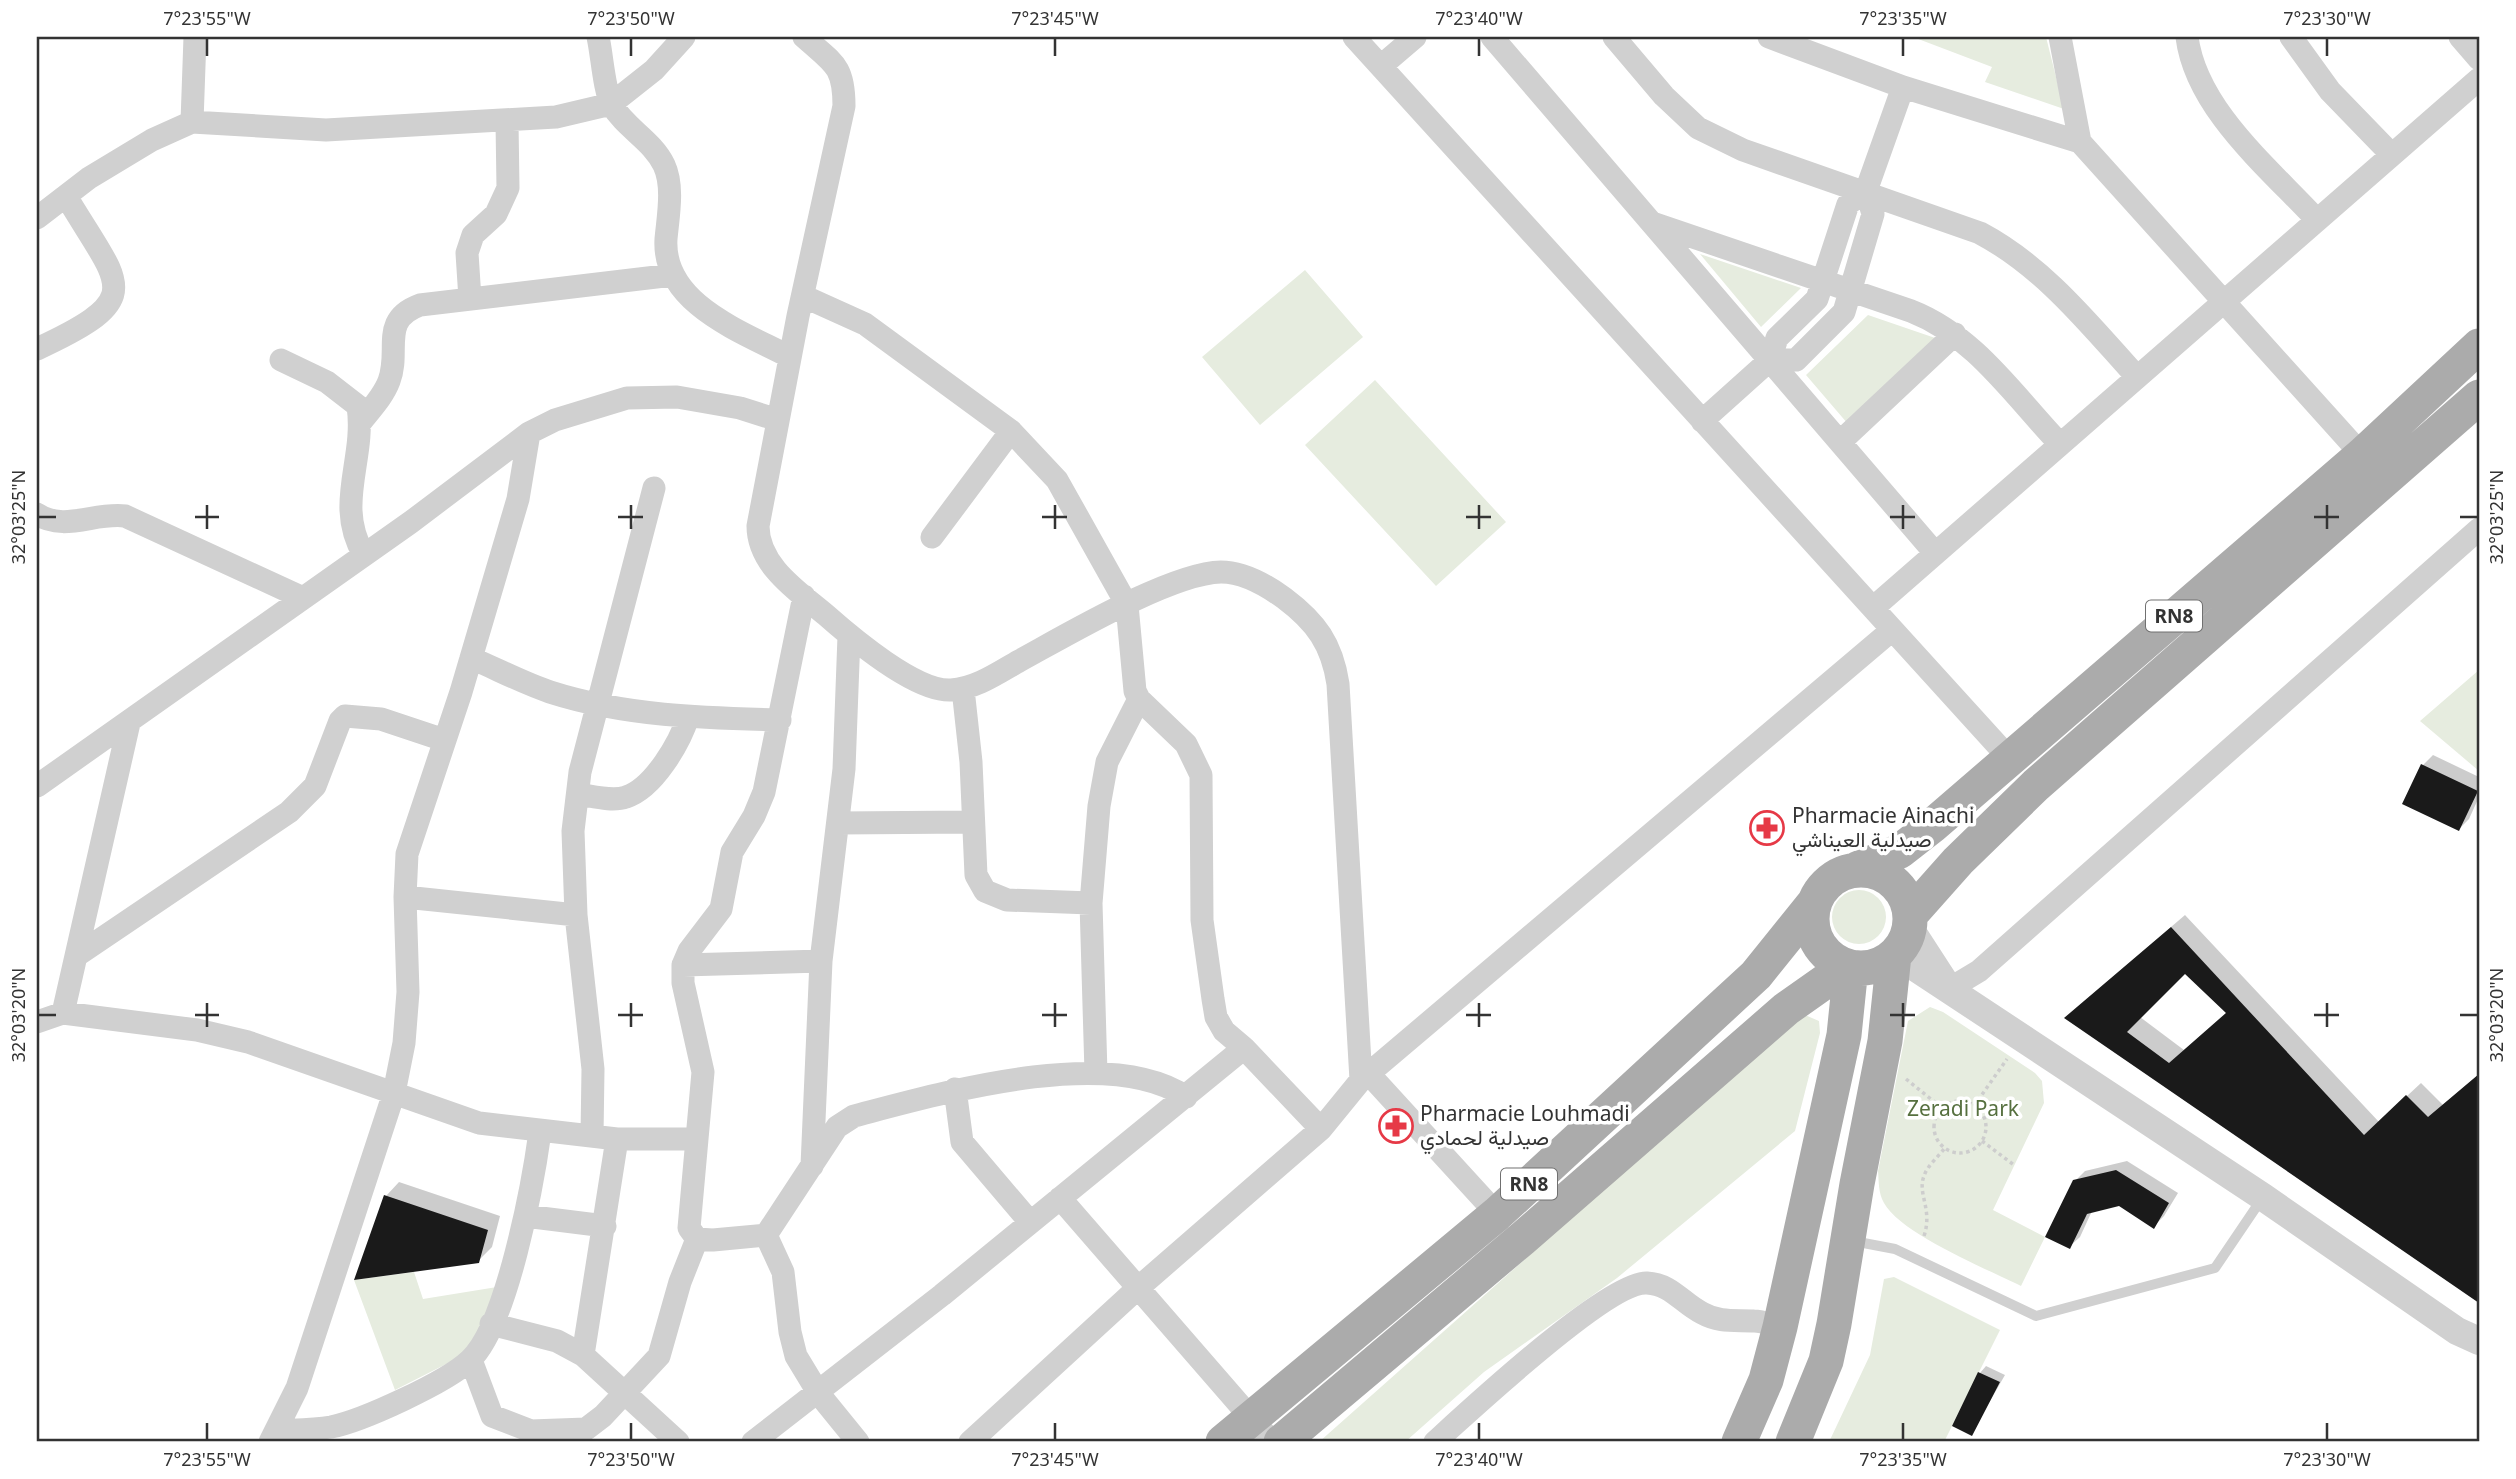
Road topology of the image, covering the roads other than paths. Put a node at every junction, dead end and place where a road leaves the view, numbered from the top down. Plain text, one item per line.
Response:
1 (195, 37) edge
2 (598, 37) edge
3 (684, 37) edge
4 (804, 37) edge
5 (1354, 37) edge
6 (1415, 37) edge
7 (1492, 37) edge
8 (1614, 37) edge
9 (1769, 37) edge
10 (2060, 37) edge
11 (2187, 37) edge
12 (2460, 37) edge
13 (2301, 41) edge
14 (2479, 60) edge
15 (1381, 66) junction
16 (2479, 79) edge
17 (1903, 87) junction
18 (611, 104) junction
19 (192, 122) junction
20 (507, 122) junction
21 (2080, 142) junction
22 (2392, 155) junction
23 (1866, 191) junction
24 (66, 195) junction
25 (37, 218) edge
26 (2317, 220) junction
27 (1652, 223) junction
28 (673, 275) junction
29 (1824, 281) junction
30 (1850, 289) junction
31 (803, 296) junction
32 (470, 299) junction
33 (2224, 301) junction
34 (1955, 334) junction
35 (2479, 346) edge
36 (37, 349) edge
37 (790, 357) junction
38 (281, 360) dead end
39 (1770, 360) junction
40 (2137, 377) junction
41 (2479, 397) edge
42 (778, 419) junction
43 (1702, 421) junction
44 (360, 423) junction
45 (1012, 431) junction
46 (529, 433) junction
47 (1840, 442) junction
48 (2060, 444) junction
49 (2373, 467) junction
50 (654, 488) dead end
51 (37, 514) edge
52 (2479, 529) edge
53 (932, 537) dead end
54 (1936, 553) junction
55 (364, 555) junction
56 (804, 596) junction
57 (303, 598) junction
58 (1127, 605) junction
59 (1872, 608) junction
60 (1892, 630) junction
61 (849, 636) junction
62 (471, 657) junction
63 (963, 689) junction
64 (1139, 699) junction
65 (598, 704) junction
66 (688, 717) junction
67 (780, 720) junction
68 (129, 723) junction
69 (444, 740) junction
70 (2010, 759) junction
71 (37, 786) edge
72 (578, 794) junction
73 (972, 822) junction
74 (838, 823) junction
75 (1932, 826) junction
76 (1958, 861) junction
77 (1857, 869) junction
78 (405, 897) junction
79 (1091, 903) junction
80 (1814, 903) junction
81 (576, 915) junction
82 (1902, 938) junction
83 (76, 956) junction
84 (821, 961) junction
85 (683, 965) junction
86 (1849, 966) junction
87 (1756, 975) junction
88 (1949, 989) junction
89 (1786, 1009) junction
90 (63, 1013) junction
91 (37, 1022) edge
92 (1844, 1035) junction
93 (1885, 1041) junction
94 (1244, 1048) junction
95 (1096, 1073) junction
96 (1365, 1077) junction
97 (955, 1089) junction
98 (394, 1093) junction
99 (1186, 1097) junction
100 (1321, 1129) junction
101 (540, 1132) junction
102 (592, 1136) junction
103 (617, 1139) junction
104 (696, 1139) junction
105 (812, 1166) junction
106 (1815, 1174) junction
107 (1857, 1184) junction
108 (2263, 1197) junction
109 (1060, 1198) junction
110 (1497, 1214) junction
111 (526, 1216) junction
112 (1030, 1222) junction
113 (604, 1226) junction
114 (766, 1235) junction
115 (697, 1238) junction
116 (1848, 1240) junction
117 (1138, 1288) junction
118 (491, 1324) junction
119 (1780, 1327) junction
120 (2479, 1340) edge
121 (583, 1355) junction
122 (471, 1360) junction
123 (626, 1393) junction
124 (819, 1394) junction
125 (1261, 1430) edge
126 (274, 1436) edge
127 (528, 1437) edge
128 (678, 1442) edge
129 (753, 1442) edge
130 (858, 1442) edge
131 (970, 1442) edge
132 (1223, 1442) edge
133 (1281, 1442) edge
134 (1436, 1442) edge
135 (1739, 1442) edge
136 (1793, 1442) edge

1 - 19 street
2 - 18 street
3 - 18 street
4 - 31 street
5 - 15 street
6 - 15 street
7 - 27 street
8 - 23 street
9 - 17 street
10 - 21 street
11 - 26 street
12 - 14 street
13 - 22 street
15 - 43 street
16 - 22 street
17 - 21 street
17 - 23 street
18 - 20 street
18 - 28 street
19 - 20 street
19 - 24 street
20 - 32 street
21 - 33 street
22 - 26 street
23 - 29 street
23 - 30 street
23 - 40 street
24 - 25 street
24 - 36 street
26 - 33 street
27 - 29 street
27 - 39 street
28 - 32 street
28 - 37 street
29 - 30 street
29 - 39 street
30 - 34 street
30 - 39 street
31 - 37 street
31 - 45 street
32 - 44 street
33 - 40 street
33 - 49 street
34 - 47 street
34 - 48 street
35 - 49 main road, RN8
37 - 42 street
38 - 44 street
39 - 43 street
39 - 47 street
40 - 48 street
41 - 49 main road, RN8
42 - 46 street
42 - 56 street
43 - 59 street
44 - 55 street
45 - 53 street
45 - 58 street
46 - 55 street
46 - 62 street
47 - 54 street
48 - 54 street
49 - 70 main road, RN8
49 - 76 main road, RN8
50 - 65 street
51 - 57 street
52 - 88 street
54 - 59 street
55 - 57 street
56 - 61 street
56 - 67 street
57 - 68 street
58 - 63 street
58 - 64 street
58 - 96 street
59 - 60 street
60 - 70 street
60 - 96 street
61 - 63 street
61 - 74 street
62 - 65 street
62 - 69 street
63 - 73 street
64 - 79 street
64 - 94 street
65 - 66 street
65 - 72 street
66 - 67 street
66 - 72 street
67 - 85 street
68 - 71 street
68 - 83 street
69 - 78 street
69 - 83 street
70 - 75 main road, RN8
72 - 81 street
73 - 74 street
73 - 79 street
74 - 84 street
75 - 76 main road
75 - 77 main road, RN8
76 - 82 main road, RN8
77 - 80 main road, RN8
77 - 82 main road
78 - 81 street
78 - 98 street
79 - 95 street
80 - 86 main road
80 - 87 main road, RN8
81 - 102 street
82 - 86 main road, RN8
82 - 88 street
82 - 93 main road
83 - 90 street
84 - 85 street
84 - 105 street
85 - 104 street
86 - 89 main road, RN8
86 - 92 main road
87 - 89 main road
87 - 110 main road, RN8
88 - 108 street
89 - 133 main road, RN8
90 - 91 street
90 - 98 street
92 - 93 main road
92 - 106 main road
93 - 107 main road
94 - 99 street
94 - 100 street
95 - 97 street
95 - 99 street
96 - 100 street
96 - 110 street
97 - 105 street
97 - 112 street
98 - 101 street
98 - 126 street
99 - 109 street
100 - 117 street
101 - 102 street
101 - 111 street
102 - 103 street
103 - 104 street
103 - 113 street
104 - 115 street
105 - 114 street
106 - 107 main road
106 - 119 main road
107 - 116 main road
108 - 116 lane
108 - 120 street
109 - 112 street
109 - 117 street
110 - 125 main road, RN8
111 - 113 street
111 - 118 street
112 - 124 street
113 - 121 street
114 - 115 street
114 - 124 street
115 - 123 street
116 - 136 main road
117 - 125 street
117 - 131 street
118 - 121 street
118 - 122 street
119 - 134 street
119 - 135 main road
121 - 123 street
122 - 126 street
122 - 127 street
123 - 127 street
123 - 128 street
124 - 129 street
124 - 130 street
125 - 132 main road, RN8

